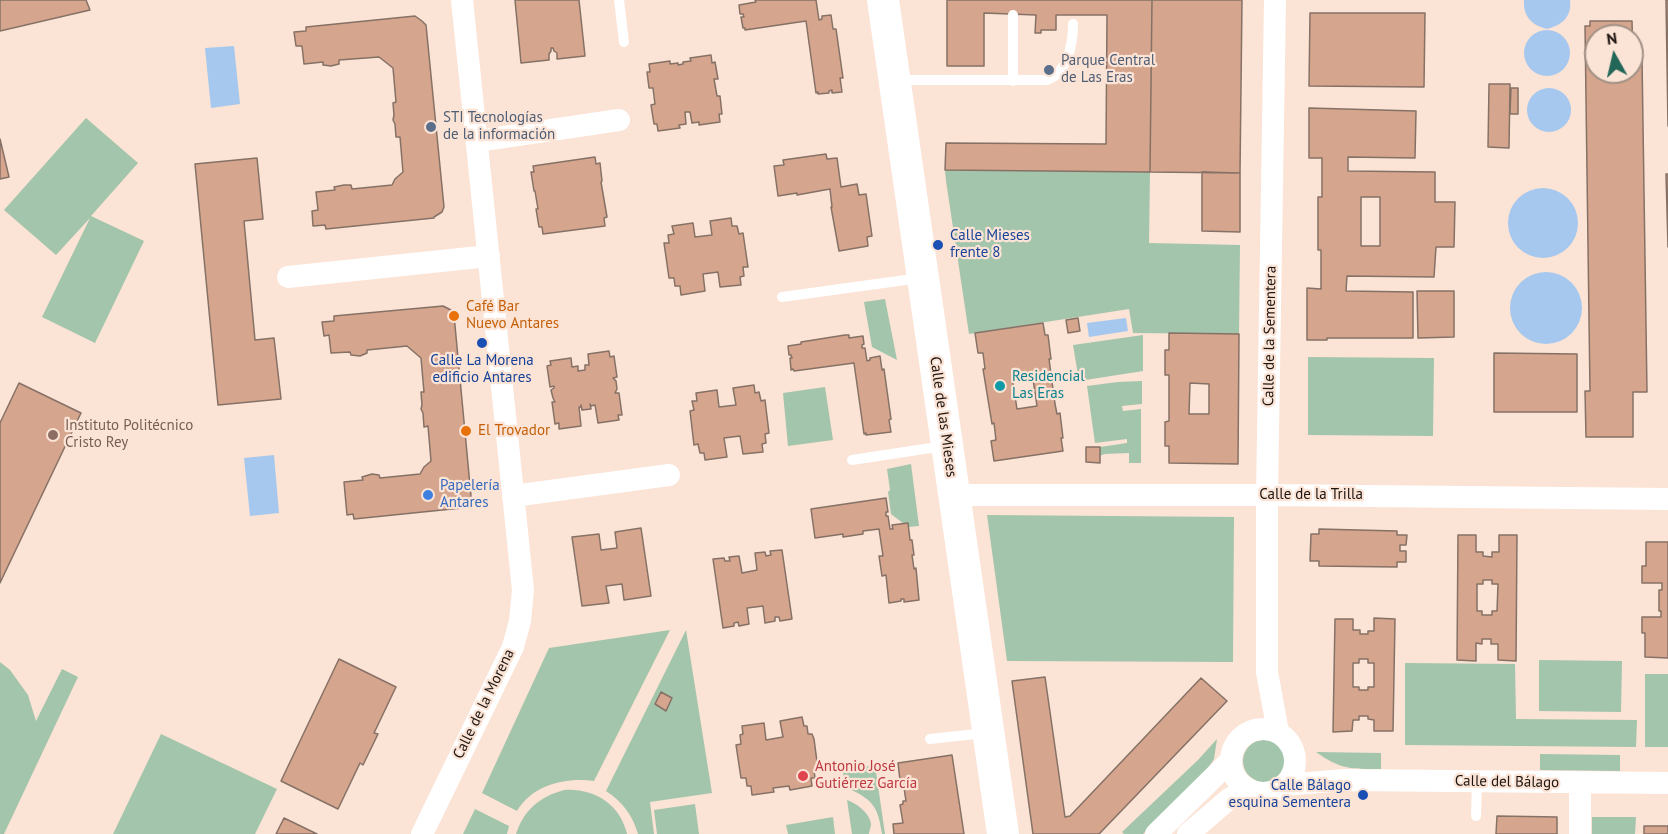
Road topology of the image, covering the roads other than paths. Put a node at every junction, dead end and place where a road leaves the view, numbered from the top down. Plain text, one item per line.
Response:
1 (462, 0) edge
2 (619, 0) edge
3 (884, 0) edge
4 (1275, 0) edge
5 (1013, 15) dead end
6 (1073, 24) dead end
7 (624, 42) dead end
8 (895, 80) junction
9 (1013, 81) junction
10 (619, 120) dead end
11 (477, 141) junction
12 (489, 256) junction
13 (288, 277) dead end
14 (923, 277) junction
15 (782, 297) dead end
16 (947, 446) junction
17 (852, 460) dead end
18 (669, 475) dead end
19 (955, 495) junction
20 (1267, 495) junction
21 (513, 496) junction
22 (1668, 499) edge
23 (1267, 672) junction
24 (1251, 730) junction
25 (1278, 732) junction
26 (988, 733) junction
27 (930, 739) dead end
28 (1231, 760) junction
29 (1295, 764) junction
30 (1345, 780) junction
31 (1477, 781) junction
32 (1580, 783) junction
33 (1668, 783) edge
34 (1284, 785) junction
35 (1247, 789) junction
36 (1476, 816) dead end
37 (422, 834) edge
38 (1003, 834) edge
39 (1156, 834) edge
40 (1188, 834) edge
41 (1580, 834) edge

1 - 11 street, Calle de la Morena
2 - 7 lane
3 - 8 main road, Calle de las Mieses
4 - 20 street, Calle de la Sementera
5 - 9 lane
6 - 9 lane
8 - 9 lane
8 - 14 main road, Calle de las Mieses
10 - 11 street
11 - 12 street, Calle de la Morena
12 - 13 street
12 - 21 street, Calle de la Morena
14 - 15 lane
14 - 16 main road, Calle de las Mieses
16 - 17 lane
16 - 19 main road, Calle de las Mieses
18 - 21 street
19 - 20 street, Calle de la Trilla
19 - 26 main road, Calle de las Mieses
20 - 22 street, Calle de la Trilla
20 - 23 street, Calle de la Sementera
21 - 37 street, Calle de la Morena
23 - 24 street, Calle de la Sementera
23 - 25 street, Calle de la Sementera
24 - 25 street
24 - 28 street
25 - 29 street
26 - 27 lane
26 - 38 main road, Calle de las Mieses
28 - 35 street
28 - 39 street
29 - 30 street, Calle del Bálago
29 - 34 street
30 - 31 street, Calle del Bálago
30 - 34 street, Calle del Bálago
31 - 32 street, Calle del Bálago
31 - 36 lane
32 - 33 street, Calle del Bálago
32 - 41 street
34 - 35 street
35 - 40 street

